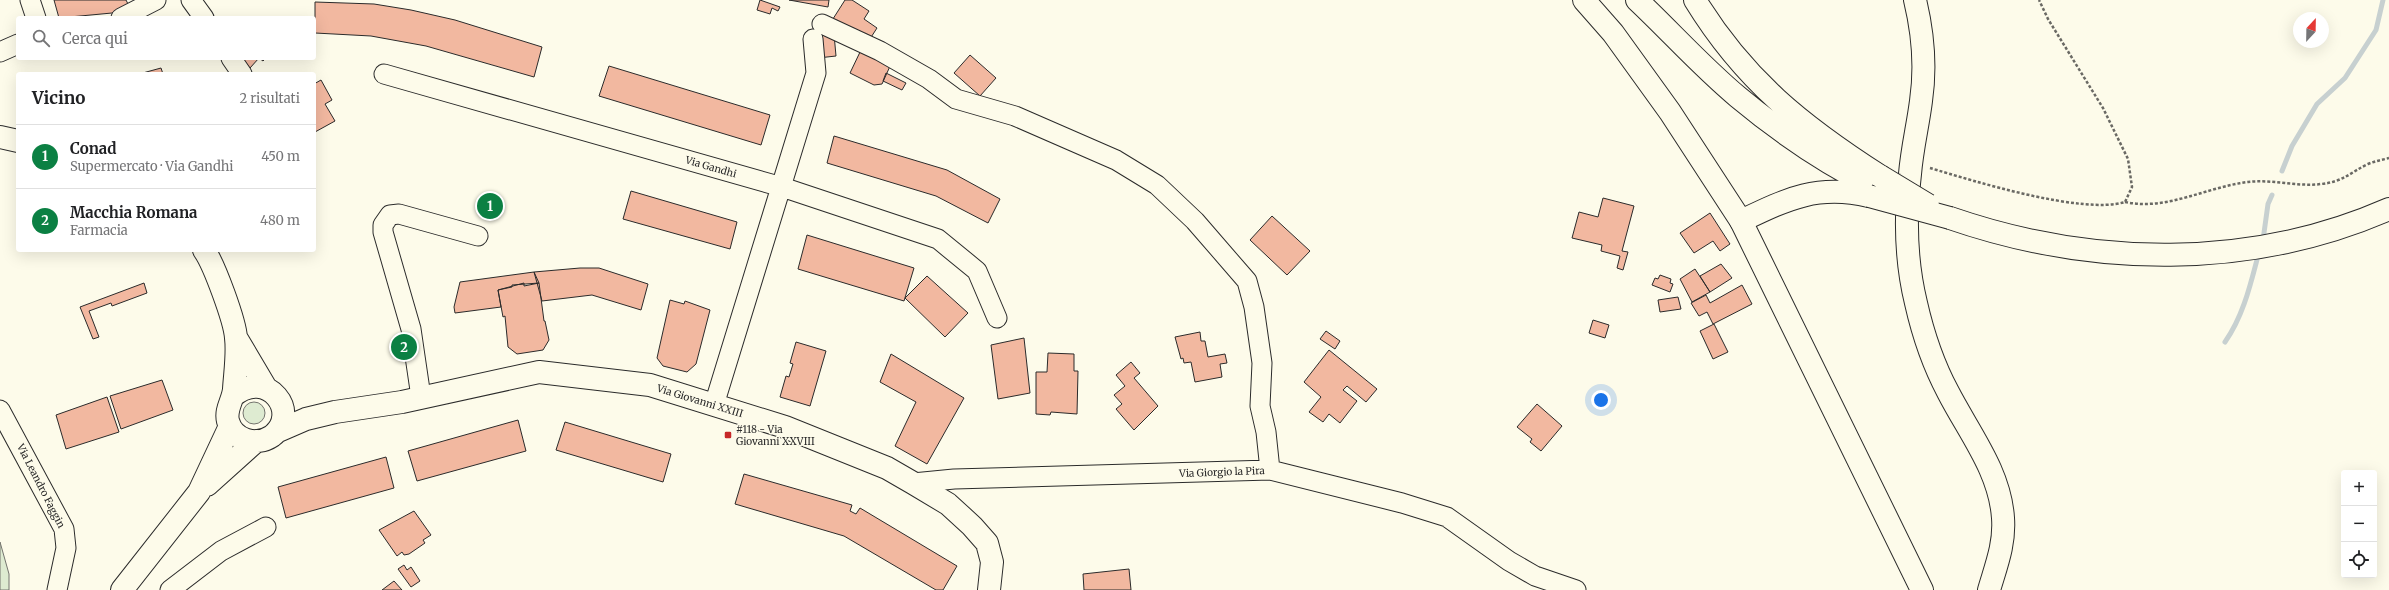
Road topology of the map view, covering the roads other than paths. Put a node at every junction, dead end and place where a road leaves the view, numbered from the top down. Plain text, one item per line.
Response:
1 (30, 0) edge
2 (156, 0) edge
3 (191, 0) edge
4 (1584, 0) edge
5 (1637, 0) edge
6 (1695, 0) edge
7 (1915, 0) edge
8 (35, 16) edge
9 (124, 16) edge
10 (203, 16) edge
11 (16, 45) edge
12 (0, 52) edge
13 (232, 60) edge
14 (241, 72) edge
15 (384, 74) dead end
16 (0, 137) edge
17 (16, 141) edge
18 (1875, 186) junction
19 (782, 187) junction
20 (2389, 209) edge
21 (1741, 222) junction
22 (478, 236) dead end
23 (205, 252) edge
24 (997, 318) dead end
25 (236, 337) junction
26 (273, 395) junction
27 (233, 396) junction
28 (421, 397) junction
29 (714, 405) junction
30 (0, 410) edge
31 (335, 412) junction
32 (230, 426) junction
33 (276, 432) junction
34 (256, 441) junction
35 (1270, 470) junction
36 (913, 483) junction
37 (199, 492) junction
38 (266, 527) dead end
39 (1988, 587) edge
40 (1922, 588) edge
41 (57, 590) edge
42 (122, 590) edge
43 (170, 590) edge
44 (989, 590) edge
45 (1576, 590) edge

1 - 8 street
2 - 9 street
3 - 10 street
4 - 21 main road
5 - 18 main road
6 - 18 main road
7 - 39 main road
11 - 12 street
13 - 14 street
15 - 19 street, Via Gandhi
16 - 17 main road
18 - 20 main road, bridge
18 - 21 main road
19 - 24 street, Via Gandhi
19 - 29 street
19 - 35 street
21 - 40 main road
22 - 28 street
23 - 25 main road
25 - 26 main road
25 - 27 main road
26 - 27 main road
26 - 31 main road, Via Giovanni XXIII
26 - 33 main road
27 - 32 main road
28 - 29 main road, Via Giovanni XXIII
28 - 31 main road, Via Giovanni XXIII
29 - 36 main road, Via Giovanni XXIII
30 - 41 street, Via Leandro Faggin
31 - 33 main road, Via Giovanni XXIII
32 - 34 main road
32 - 37 main road
33 - 34 main road
34 - 37 main road
35 - 36 street, Via Giorgio la Pira
35 - 45 street, Via Giorgio la Pira
36 - 44 main road, Via Giovanni XXIII
37 - 42 main road
38 - 43 street

